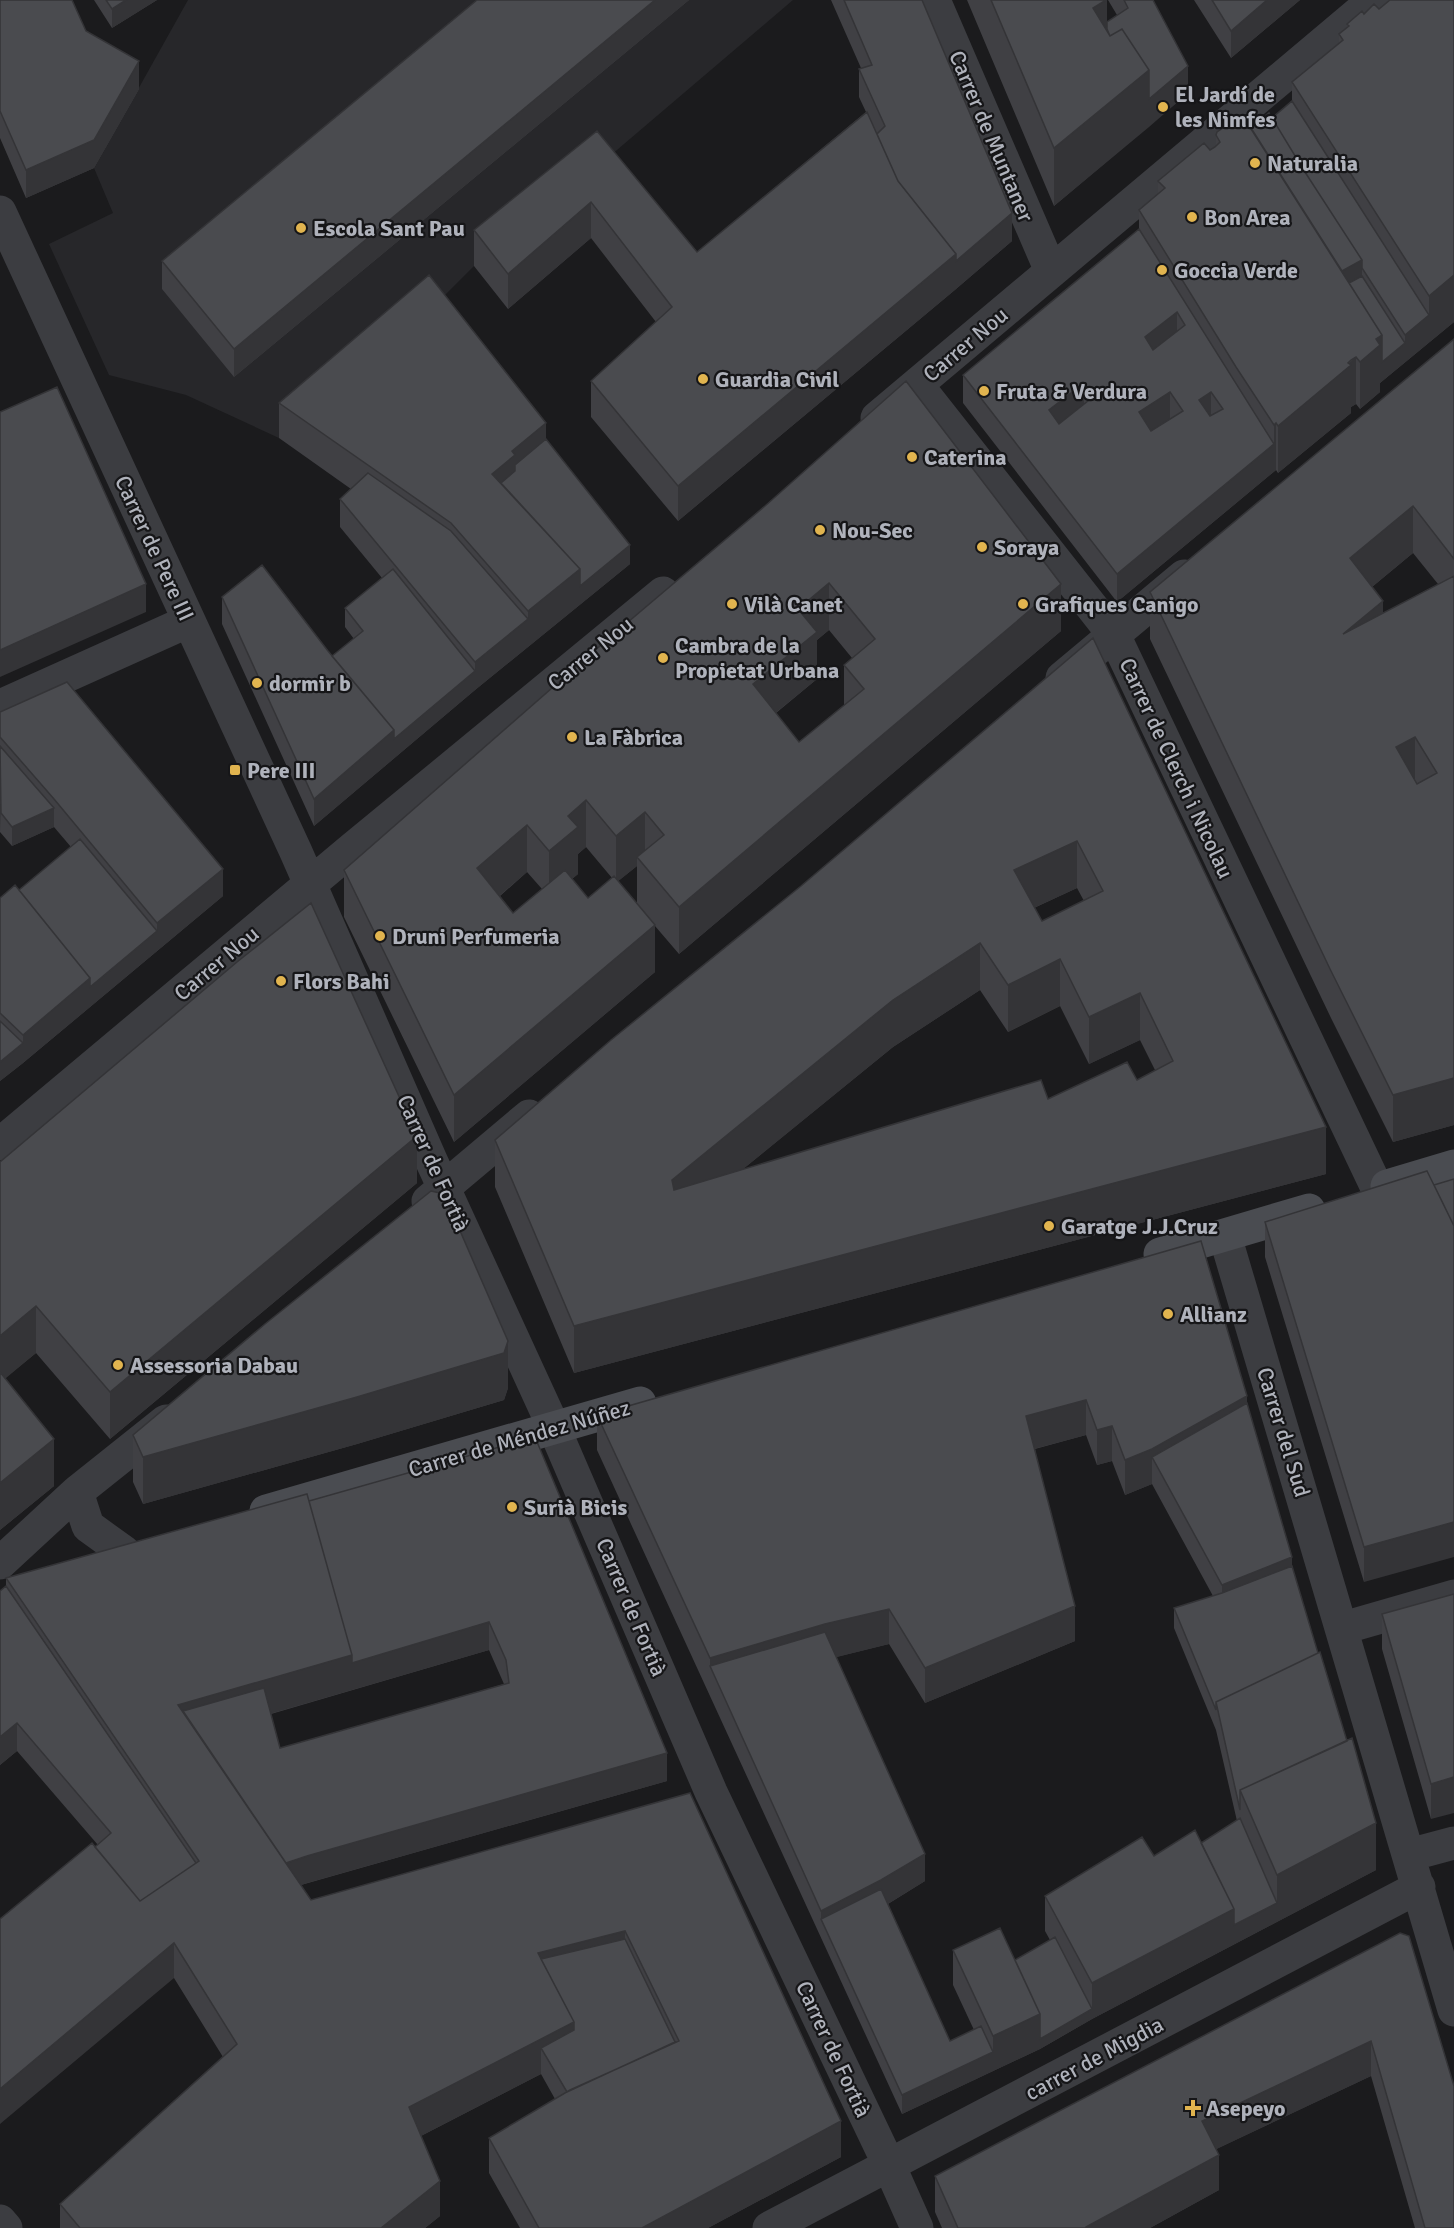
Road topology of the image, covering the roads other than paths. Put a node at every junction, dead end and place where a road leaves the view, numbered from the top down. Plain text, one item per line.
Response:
1 (934, 0) edge
2 (1374, 0) edge
3 (4, 230) edge
4 (1051, 271) junction
5 (917, 385) junction
6 (852, 438) edge
7 (1211, 554) edge
8 (685, 575) edge
9 (189, 621) junction
10 (1114, 635) junction
11 (1035, 700) edge
12 (0, 706) edge
13 (310, 884) junction
14 (551, 1098) edge
15 (0, 1144) edge
16 (1454, 1166) edge
17 (444, 1187) junction
18 (1377, 1188) junction
19 (405, 1220) edge
20 (1225, 1236) junction
21 (1127, 1264) edge
22 (671, 1394) edge
23 (186, 1405) edge
24 (554, 1428) junction
25 (77, 1492) junction
26 (237, 1519) edge
27 (158, 1542) edge
28 (124, 1552) junction
29 (90, 1563) edge
30 (4, 1582) edge
31 (1454, 1596) edge
32 (1343, 1628) junction
33 (711, 1792) junction
34 (678, 1802) edge
35 (1454, 1843) edge
36 (1409, 1855) junction
37 (1419, 1887) junction
38 (1454, 2010) edge
39 (890, 2165) junction
40 (0, 2221) edge
41 (6, 2228) edge
42 (770, 2228) edge
43 (917, 2228) edge

1 - 4 street, Carrer de Muntaner
2 - 4 street, Carrer Nou
3 - 9 street, Carrer de Pere III
4 - 5 street, Carrer Nou
5 - 6 street, Carrer Nou
5 - 10 street, Carrer de Clerch i Nicolau
7 - 10 street
8 - 13 street, Carrer Nou
9 - 12 street
9 - 13 street, Carrer de Pere III
10 - 11 street
10 - 18 street, Carrer de Clerch i Nicolau
13 - 15 street, Carrer Nou
13 - 17 street, Carrer de Fortià
14 - 17 street
16 - 18 street
17 - 19 street
17 - 24 street, Carrer de Fortià
18 - 20 street
20 - 21 street
20 - 32 street, Carrer del Sud
22 - 24 street, Carrer de Méndez Núñez
23 - 25 street
24 - 26 street, Carrer de Méndez Núñez
24 - 33 street, Carrer de Fortià
25 - 28 street
25 - 30 street
27 - 28 street
28 - 29 street
31 - 32 street
32 - 36 street, Carrer del Sud
33 - 34 street
33 - 39 street, Carrer de Fortià
35 - 36 street
36 - 37 street, Carrer del Sud
37 - 38 street, Carrer del Sud
37 - 39 street, carrer de Migdia
39 - 42 street, carrer de Migdia
39 - 43 street, Carrer de Fortià
40 - 41 street

